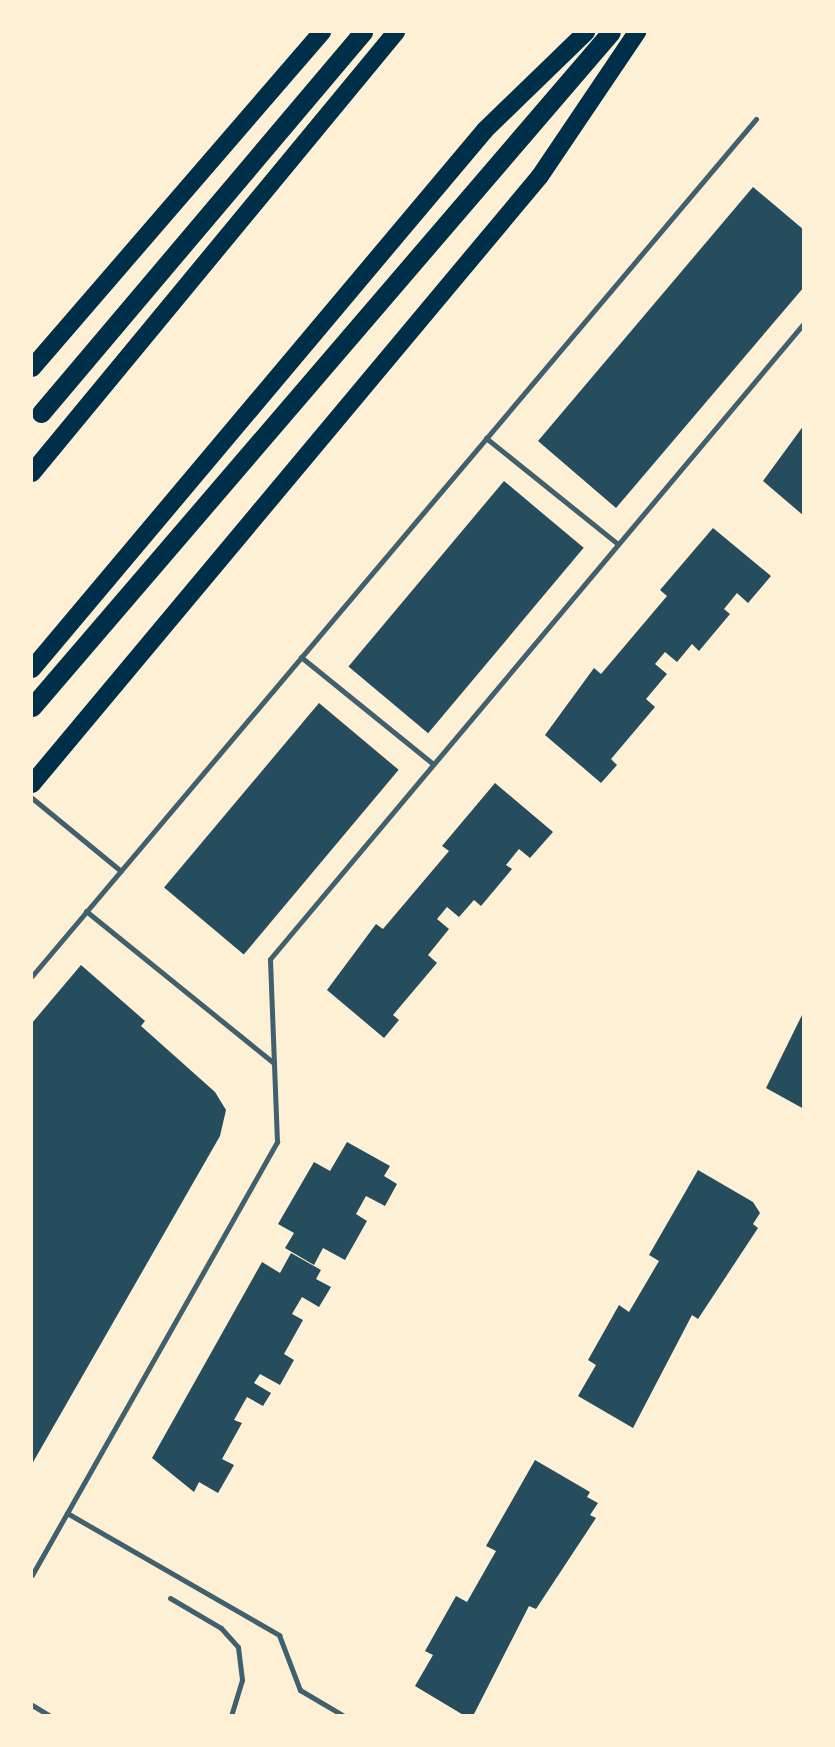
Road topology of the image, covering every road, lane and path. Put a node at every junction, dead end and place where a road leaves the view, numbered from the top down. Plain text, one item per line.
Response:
1 (321, 32) edge
2 (363, 32) edge
3 (396, 32) edge
4 (586, 32) edge
5 (611, 32) edge
6 (637, 32) edge
7 (756, 119) dead end
8 (803, 323) edge
9 (32, 368) edge
10 (41, 413) dead end
11 (486, 438) junction
12 (32, 473) edge
13 (618, 544) junction
14 (301, 657) junction
15 (32, 669) edge
16 (32, 707) edge
17 (433, 764) junction
18 (32, 783) edge
19 (32, 798) edge
20 (121, 871) junction
21 (86, 911) junction
22 (32, 976) edge
23 (274, 1063) junction
24 (67, 1513) junction
25 (32, 1575) edge
26 (170, 1598) dead end
27 (32, 1705) edge
28 (50, 1716) edge
29 (231, 1716) edge
30 (344, 1716) edge

1 - 9 main road
2 - 10 highway
3 - 12 main road
4 - 15 main road
5 - 16 highway
6 - 18 main road
7 - 11 lane
8 - 13 lane
11 - 13 lane
11 - 14 lane
13 - 17 lane
14 - 17 lane
14 - 20 lane
17 - 23 lane
19 - 20 lane
20 - 21 lane
21 - 22 lane
21 - 23 lane
23 - 24 lane
24 - 25 lane
24 - 30 lane
26 - 29 lane
27 - 28 lane

